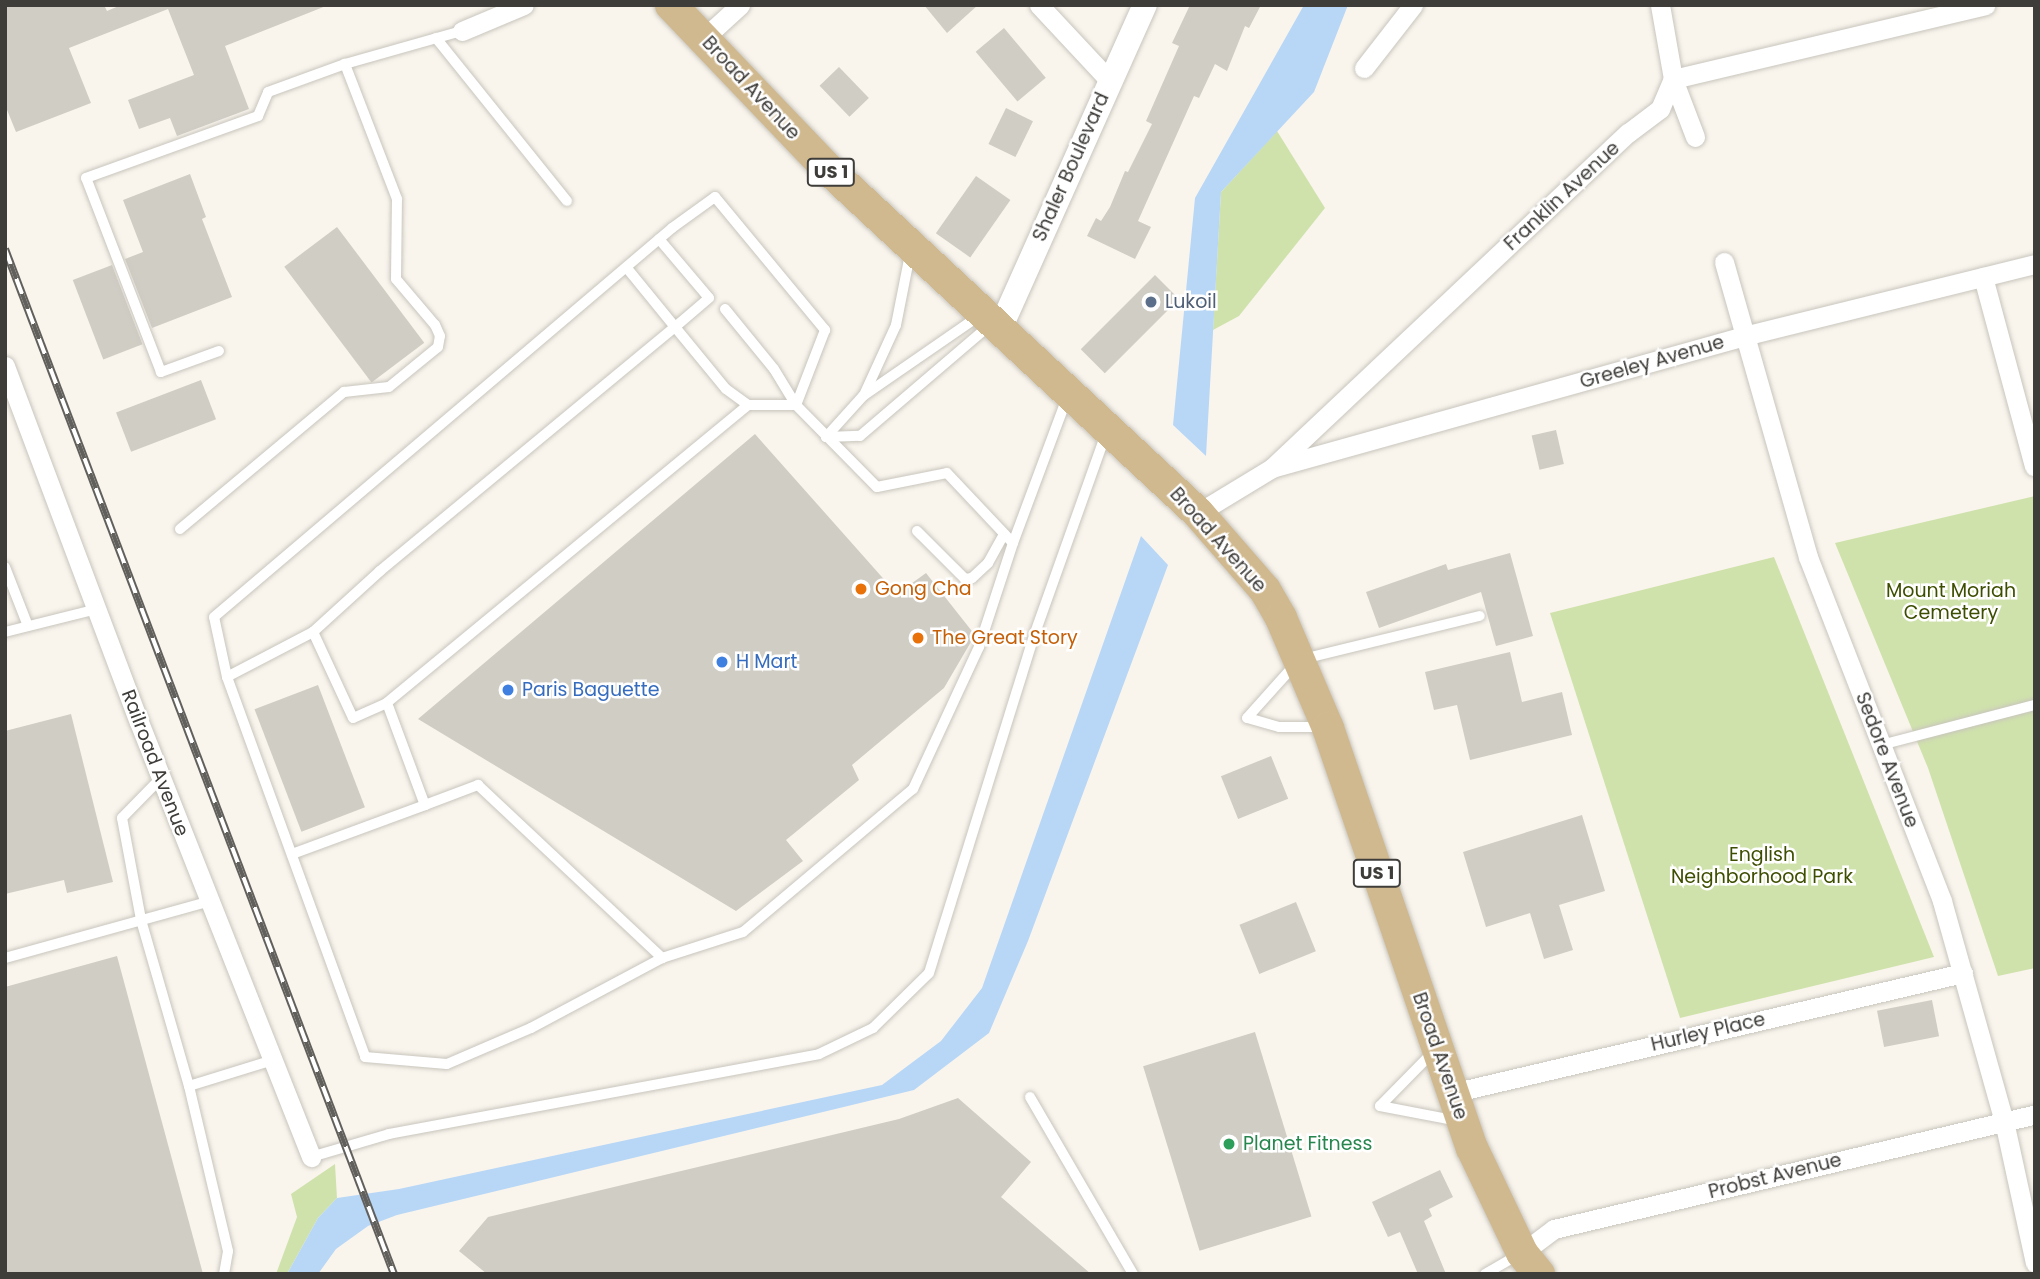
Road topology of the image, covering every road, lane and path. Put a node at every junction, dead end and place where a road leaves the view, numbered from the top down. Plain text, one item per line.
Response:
1 (524, 5) edge
2 (671, 5) edge
3 (740, 5) edge
4 (1039, 5) edge
5 (1145, 5) edge
6 (1413, 5) edge
7 (1660, 5) edge
8 (1985, 5) edge
9 (462, 31) joint
10 (436, 38) junction
11 (704, 38) junction
12 (345, 64) junction
13 (1364, 68) dead end
14 (1673, 79) junction
15 (1109, 80) junction
16 (1695, 137) dead end
17 (568, 201) dead end
18 (659, 239) junction
19 (911, 246) junction
20 (1724, 262) dead end
21 (2035, 264) edge
22 (626, 267) junction
23 (1983, 276) junction
24 (725, 309) dead end
25 (991, 323) junction
26 (675, 327) junction
27 (1744, 336) junction
28 (219, 351) dead end
29 (5, 366) edge
30 (1069, 394) junction
31 (863, 396) junction
32 (748, 405) junction
33 (796, 405) junction
34 (1108, 430) junction
35 (826, 437) junction
36 (2034, 466) edge
37 (1272, 468) junction
38 (1198, 513) junction
39 (180, 529) dead end
40 (917, 531) dead end
41 (1004, 534) junction
42 (1013, 543) junction
43 (5, 567) edge
44 (97, 609) junction
45 (1479, 616) dead end
46 (29, 626) junction
47 (5, 632) edge
48 (313, 632) junction
49 (1298, 660) junction
50 (227, 677) junction
51 (387, 703) junction
52 (2035, 705) edge
53 (1328, 727) junction
54 (1881, 745) junction
55 (161, 778) junction
56 (425, 805) junction
57 (292, 854) junction
58 (210, 901) junction
59 (141, 920) junction
60 (5, 958) edge
61 (662, 958) junction
62 (1963, 973) junction
63 (1436, 1049) junction
64 (273, 1060) junction
65 (190, 1087) junction
66 (1030, 1097) dead end
67 (1457, 1107) junction
68 (2035, 1114) edge
69 (2004, 1121) junction
70 (311, 1157) joint
71 (2035, 1263) edge
72 (1530, 1264) edge
73 (225, 1274) edge
74 (1133, 1274) edge
75 (1485, 1274) edge

1 - 9 street
2 - 11 main road, Broad Avenue / US 1
3 - 11 street
4 - 15 street
5 - 15 street, Shaler Boulevard
6 - 13 street
7 - 14 street
8 - 14 street
9 - 10 lane
10 - 12 lane
10 - 17 lane
11 - 19 main road, Broad Avenue / US 1
12 - 28 lane
12 - 39 lane
14 - 16 street
14 - 37 street, Franklin Avenue
15 - 25 street, Shaler Boulevard
18 - 22 lane
18 - 26 lane
18 - 33 lane
19 - 25 main road, Broad Avenue / US 1
19 - 31 lane
20 - 27 street, Sedore Avenue
21 - 23 street, Greeley Avenue
22 - 26 lane
22 - 50 lane
23 - 27 street, Greeley Avenue
23 - 36 street
24 - 33 lane
25 - 30 main road, Broad Avenue / US 1
25 - 31 lane
25 - 35 lane
26 - 32 lane
26 - 48 lane
27 - 37 street, Greeley Avenue
27 - 54 street, Sedore Avenue
29 - 44 street, Railroad Avenue
30 - 34 main road, Broad Avenue / US 1
30 - 42 lane
31 - 35 lane
32 - 33 lane
32 - 51 lane
33 - 35 lane
34 - 38 main road, Broad Avenue / US 1
34 - 70 lane
35 - 41 lane
37 - 38 street, Franklin Avenue
38 - 49 main road, Broad Avenue / US 1
40 - 41 lane
41 - 42 lane
42 - 61 lane
43 - 46 lane
44 - 46 lane
44 - 55 street, Railroad Avenue
45 - 49 lane
46 - 47 lane
48 - 50 lane
48 - 51 lane
49 - 53 main road, Broad Avenue / US 1
49 - 53 lane
50 - 57 lane
51 - 56 lane
52 - 54 lane
53 - 63 main road, Broad Avenue / US 1
54 - 62 street, Sedore Avenue
55 - 58 street, Railroad Avenue
55 - 59 lane
56 - 57 lane
56 - 61 lane
57 - 61 lane
58 - 59 lane
58 - 64 street, Railroad Avenue
59 - 60 lane
59 - 65 lane
62 - 67 street, Hurley Place
62 - 69 street, Sedore Avenue
63 - 67 main road, Broad Avenue / US 1
63 - 67 lane
64 - 65 lane
64 - 70 street, Railroad Avenue
65 - 73 lane
66 - 74 lane
67 - 72 main road, Broad Avenue / US 1
68 - 69 street, Probst Avenue
69 - 71 street, Sedore Avenue
69 - 72 street, Probst Avenue
72 - 75 lane

